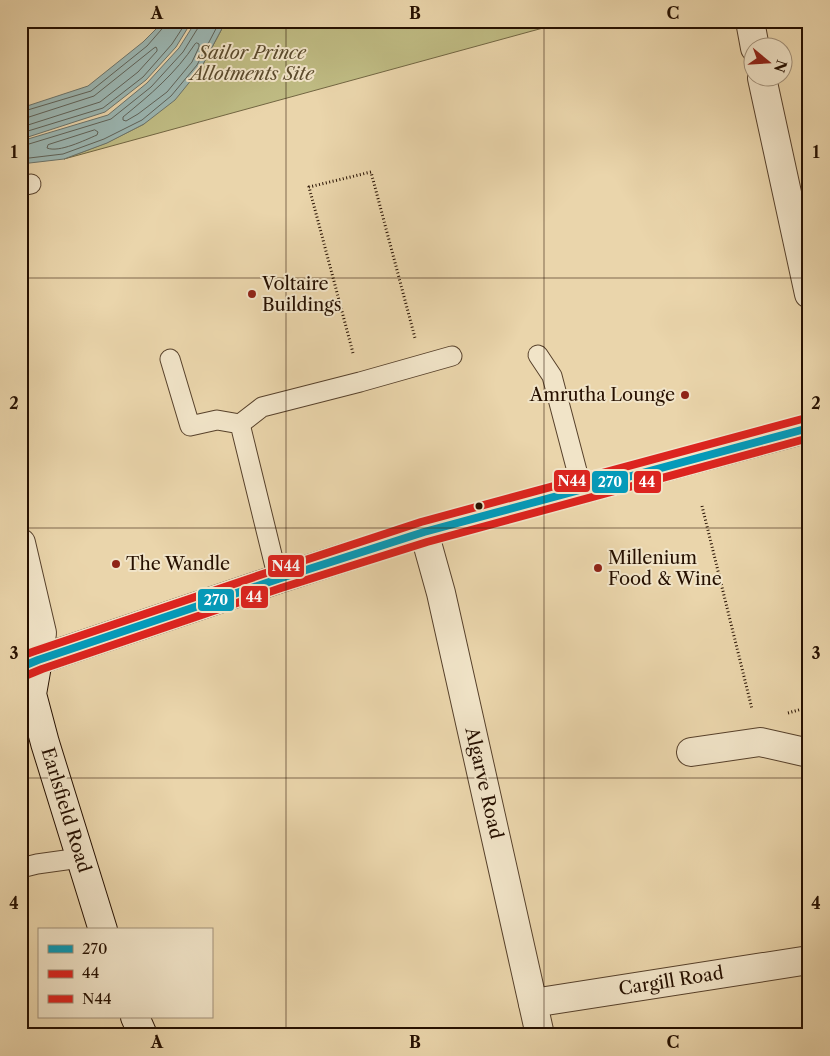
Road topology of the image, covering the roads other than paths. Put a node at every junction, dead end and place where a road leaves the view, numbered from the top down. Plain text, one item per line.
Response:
1 (750, 21) edge
2 (753, 38) edge
3 (764, 88) edge
4 (809, 294) edge
5 (538, 355) dead end
6 (452, 356) dead end
7 (170, 359) dead end
8 (240, 424) junction
9 (809, 428) edge
10 (582, 490) junction
11 (424, 532) junction
12 (21, 543) edge
13 (278, 579) junction
14 (30, 663) edge
15 (691, 752) dead end
16 (809, 753) edge
17 (80, 858) junction
18 (21, 868) edge
19 (102, 928) edge
20 (809, 960) edge
21 (533, 1003) junction
22 (135, 1018) edge
23 (143, 1035) edge
24 (540, 1035) edge

1 - 2 street
3 - 4 street
5 - 10 lane
6 - 8 lane
7 - 8 lane
8 - 13 lane
9 - 10 main road
10 - 11 main road
11 - 13 main road
11 - 21 street, Algarve Road
12 - 14 street, Earlsfield Road
13 - 14 main road
14 - 17 street, Earlsfield Road
15 - 16 street
17 - 18 lane
17 - 19 street, Earlsfield Road
20 - 21 street, Cargill Road
21 - 24 street, Algarve Road
22 - 23 street

